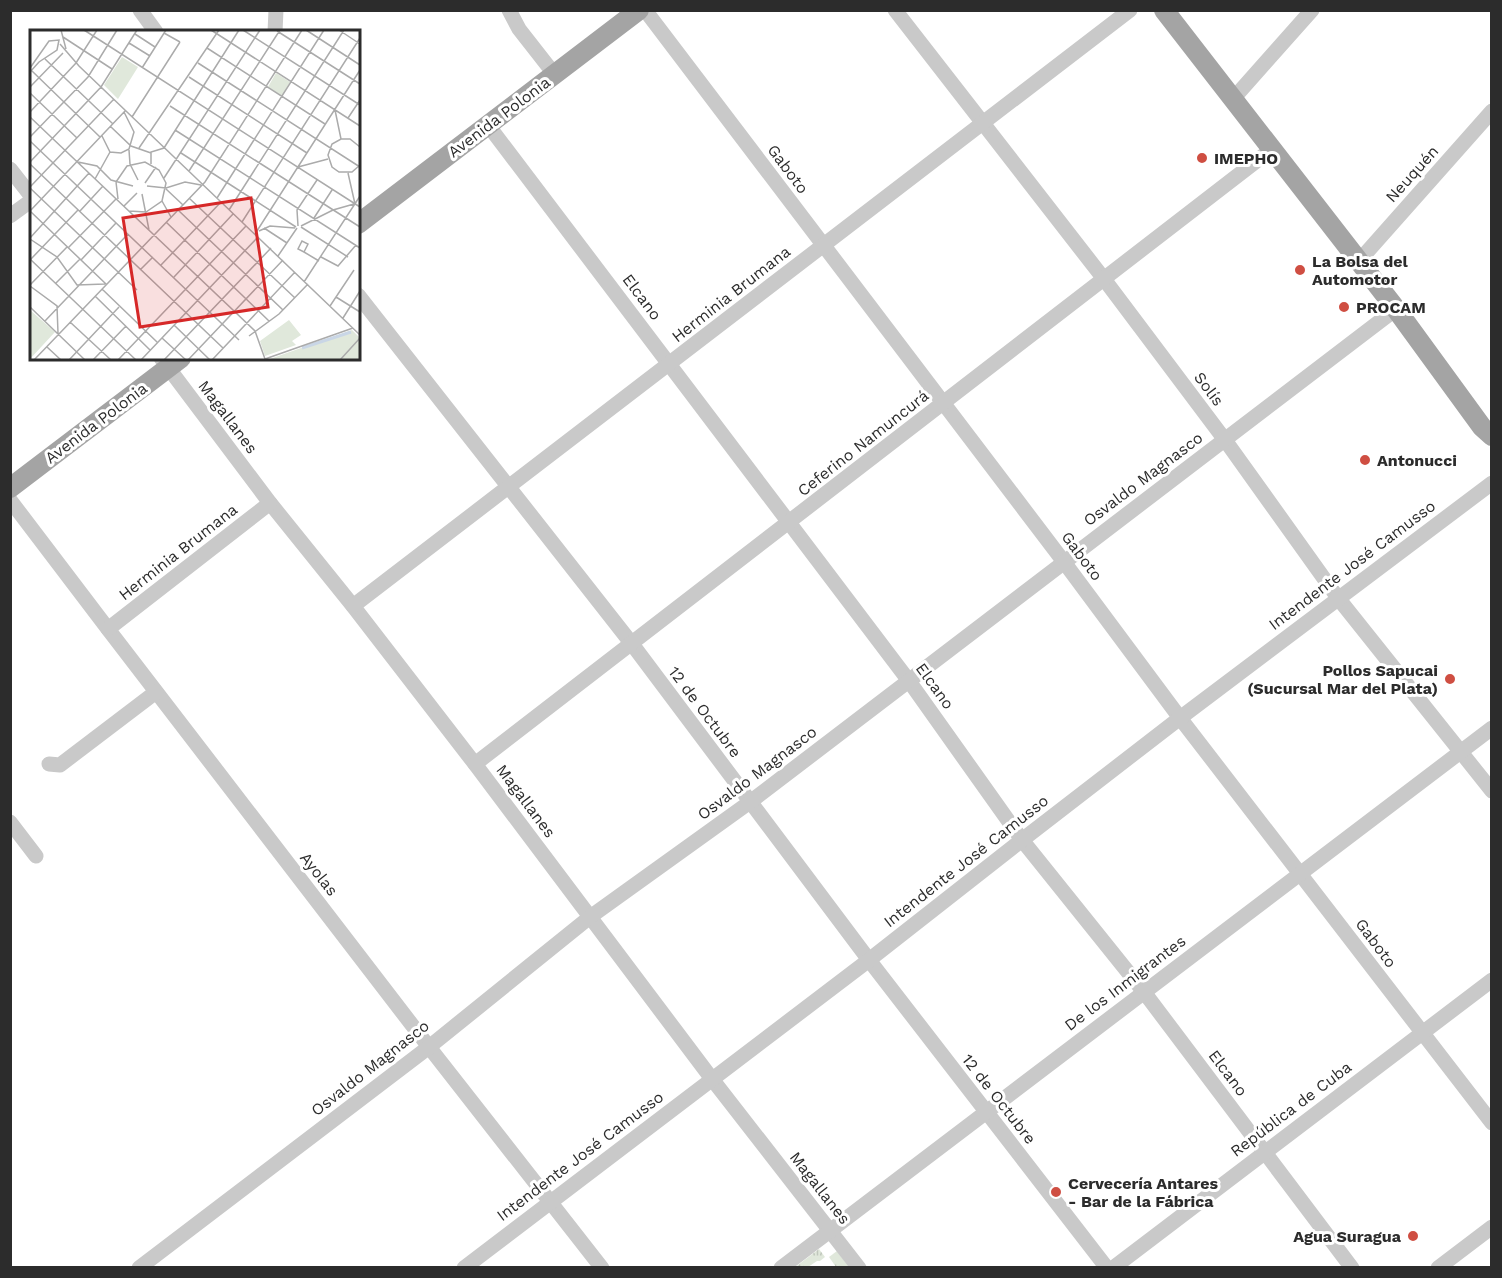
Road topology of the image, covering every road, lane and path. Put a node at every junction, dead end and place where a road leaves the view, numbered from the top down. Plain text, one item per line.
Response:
1 (140, 10) edge
2 (276, 10) edge
3 (509, 10) edge
4 (639, 10) edge
5 (645, 10) edge
6 (896, 10) edge
7 (1130, 10) edge
8 (1164, 10) edge
9 (1312, 10) edge
10 (155, 30) edge
11 (275, 30) edge
12 (555, 75) junction
13 (1233, 99) junction
14 (1491, 111) edge
15 (984, 123) junction
16 (489, 125) junction
17 (1272, 149) junction
18 (10, 169) edge
19 (30, 195) edge
20 (30, 200) edge
21 (10, 216) edge
22 (360, 222) edge
23 (824, 245) junction
24 (1359, 261) junction
25 (1104, 279) junction
26 (360, 298) edge
27 (1396, 309) junction
28 (170, 362) edge
29 (670, 363) junction
30 (943, 403) junction
31 (1488, 427) edge
32 (1225, 440) junction
33 (1491, 447) edge
34 (1491, 483) edge
35 (509, 486) junction
36 (10, 488) edge
37 (10, 500) edge
38 (270, 503) junction
39 (789, 522) junction
40 (1064, 562) junction
41 (1338, 598) junction
42 (353, 606) junction
43 (108, 629) junction
44 (632, 644) junction
45 (909, 681) junction
46 (156, 692) junction
47 (1180, 718) junction
48 (1491, 728) edge
49 (1461, 751) junction
50 (50, 764) dead end
51 (475, 764) junction
52 (1491, 791) edge
53 (750, 802) junction
54 (10, 822) edge
55 (1022, 840) junction
56 (36, 856) dead end
57 (1301, 873) junction
58 (590, 917) junction
59 (870, 960) junction
60 (1491, 980) edge
61 (1144, 992) junction
62 (1422, 1032) junction
63 (429, 1047) junction
64 (712, 1079) junction
65 (986, 1112) junction
66 (1491, 1123) edge
67 (1265, 1152) junction
68 (550, 1200) junction
69 (1491, 1227) edge
70 (830, 1230) junction
71 (140, 1268) edge
72 (464, 1268) edge
73 (602, 1268) edge
74 (781, 1268) edge
75 (859, 1268) edge
76 (1107, 1268) edge
77 (1113, 1268) edge
78 (1352, 1268) edge
79 (1438, 1268) edge

1 - 10 street
2 - 11 street
3 - 12 street
4 - 12 main road, Avenida Polonia
5 - 23 street, Gaboto
6 - 15 street, Solís
7 - 15 street, Herminia Brumana
8 - 13 main road
9 - 13 street
12 - 16 main road, Avenida Polonia
13 - 17 main road
14 - 24 street, Neuquén
15 - 23 street, Herminia Brumana
15 - 25 street, Solís
16 - 22 main road, Avenida Polonia
16 - 29 street, Elcano
17 - 24 main road
17 - 25 street, Ceferino Namuncurá
18 - 19 street
20 - 21 street
23 - 29 street, Herminia Brumana
23 - 30 street, Gaboto
24 - 27 main road
25 - 30 street, Ceferino Namuncurá
25 - 32 street, Solís
26 - 35 street, 12 de Octubre
27 - 31 main road
27 - 32 street, Osvaldo Magnasco
28 - 36 main road, Avenida Polonia
28 - 38 street, Magallanes
29 - 35 street, Herminia Brumana
29 - 39 street, Elcano
30 - 39 street, Ceferino Namuncurá
30 - 40 street, Gaboto
31 - 33 main road
32 - 40 street, Osvaldo Magnasco
32 - 41 street, Solís
34 - 41 street, Intendente José Camusso
35 - 42 street, Herminia Brumana
35 - 44 street, 12 de Octubre
37 - 43 street, Ayolas
38 - 42 street, Magallanes
38 - 43 street, Herminia Brumana
39 - 44 street, Ceferino Namuncurá
39 - 45 street, Elcano
40 - 45 street, Osvaldo Magnasco
40 - 47 street, Gaboto
41 - 47 street, Intendente José Camusso
41 - 49 street, Solís
42 - 51 street, Magallanes
43 - 46 street, Ayolas
44 - 51 street, Ceferino Namuncurá
44 - 53 street, 12 de Octubre
45 - 53 street, Osvaldo Magnasco
45 - 55 street, Elcano
46 - 50 street
46 - 63 street, Ayolas
47 - 55 street, Intendente José Camusso
47 - 57 street, Gaboto
48 - 49 street, De los Inmigrantes
49 - 52 street, Solís
49 - 57 street, De los Inmigrantes
51 - 58 street, Magallanes
53 - 58 street, Osvaldo Magnasco
53 - 59 street, 12 de Octubre
54 - 56 street
55 - 59 street, Intendente José Camusso
55 - 61 street, Elcano
57 - 61 street, De los Inmigrantes
57 - 62 street, Gaboto
58 - 63 street, Osvaldo Magnasco
58 - 64 street, Magallanes
59 - 64 street, Intendente José Camusso
59 - 65 street, 12 de Octubre
60 - 62 street, República de Cuba
61 - 65 street, De los Inmigrantes
61 - 67 street, Elcano
62 - 66 street, Gaboto
62 - 67 street, República de Cuba
63 - 68 street, Ayolas
63 - 71 street, Osvaldo Magnasco
64 - 68 street, Intendente José Camusso
64 - 70 street, Magallanes
65 - 70 street, De los Inmigrantes
65 - 76 street, 12 de Octubre
67 - 77 street, República de Cuba
67 - 78 street, Elcano
68 - 72 street, Intendente José Camusso
68 - 73 street, Ayolas
69 - 79 street
70 - 74 street, De los Inmigrantes
70 - 75 street, Magallanes

